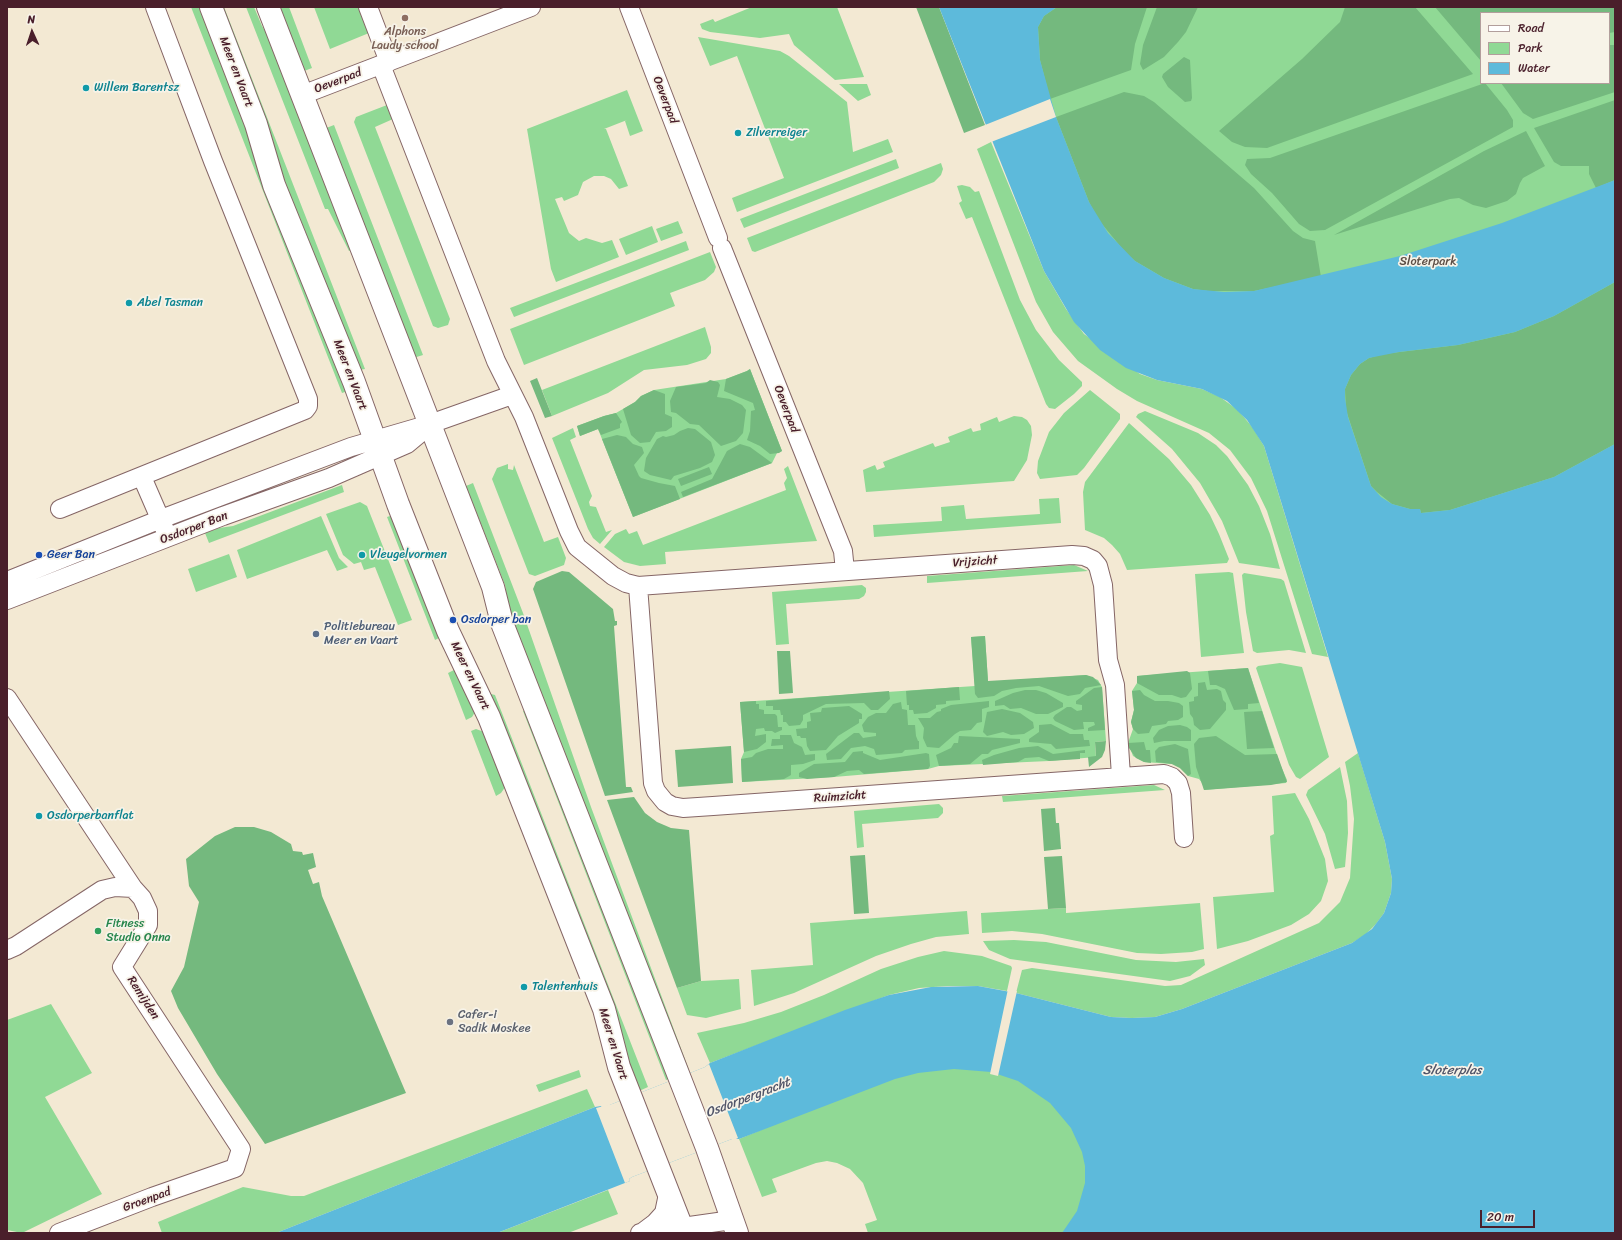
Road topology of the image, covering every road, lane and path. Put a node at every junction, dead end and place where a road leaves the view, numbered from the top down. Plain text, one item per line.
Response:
1 (155, 7) edge
2 (211, 7) edge
3 (268, 7) edge
4 (368, 7) edge
5 (531, 7) edge
6 (629, 7) edge
7 (385, 63) junction
8 (302, 95) junction
9 (512, 395) junction
10 (430, 424) junction
11 (378, 448) junction
12 (142, 477) junction
13 (60, 509) dead end
14 (160, 519) junction
15 (168, 538) junction
16 (845, 571) junction
17 (7, 580) edge
18 (638, 586) junction
19 (7, 600) edge
20 (7, 698) edge
21 (1121, 776) junction
22 (1184, 838) dead end
23 (133, 888) junction
24 (7, 950) edge
25 (235, 1168) joint
26 (668, 1194) junction
27 (735, 1227) edge
28 (683, 1230) edge
29 (641, 1232) edge
30 (59, 1233) edge
31 (713, 1233) edge

1 - 12 street
2 - 11 main road, Meer en Vaart
3 - 8 main road
4 - 7 street
5 - 7 street, Oeverpad
6 - 16 street, Oeverpad
7 - 8 street, Oeverpad
7 - 9 street
8 - 10 main road
9 - 10 street
9 - 18 street
10 - 11 street
10 - 27 main road
11 - 14 street, Osdorper Ban
11 - 15 street, Osdorper Ban
11 - 26 main road, Meer en Vaart
12 - 13 street
12 - 14 street
14 - 15 street
14 - 17 street, Osdorper Ban
15 - 19 street, Osdorper Ban
16 - 18 street, Vrijzicht
16 - 21 street, Vrijzicht
18 - 21 street, Ruimzicht
20 - 23 street
21 - 22 street, Ruimzicht
23 - 24 street
23 - 25 street, Remijden
25 - 30 street, Groenpad
26 - 28 main road, Meer en Vaart
26 - 29 street
27 - 28 street
27 - 31 street
28 - 29 street

